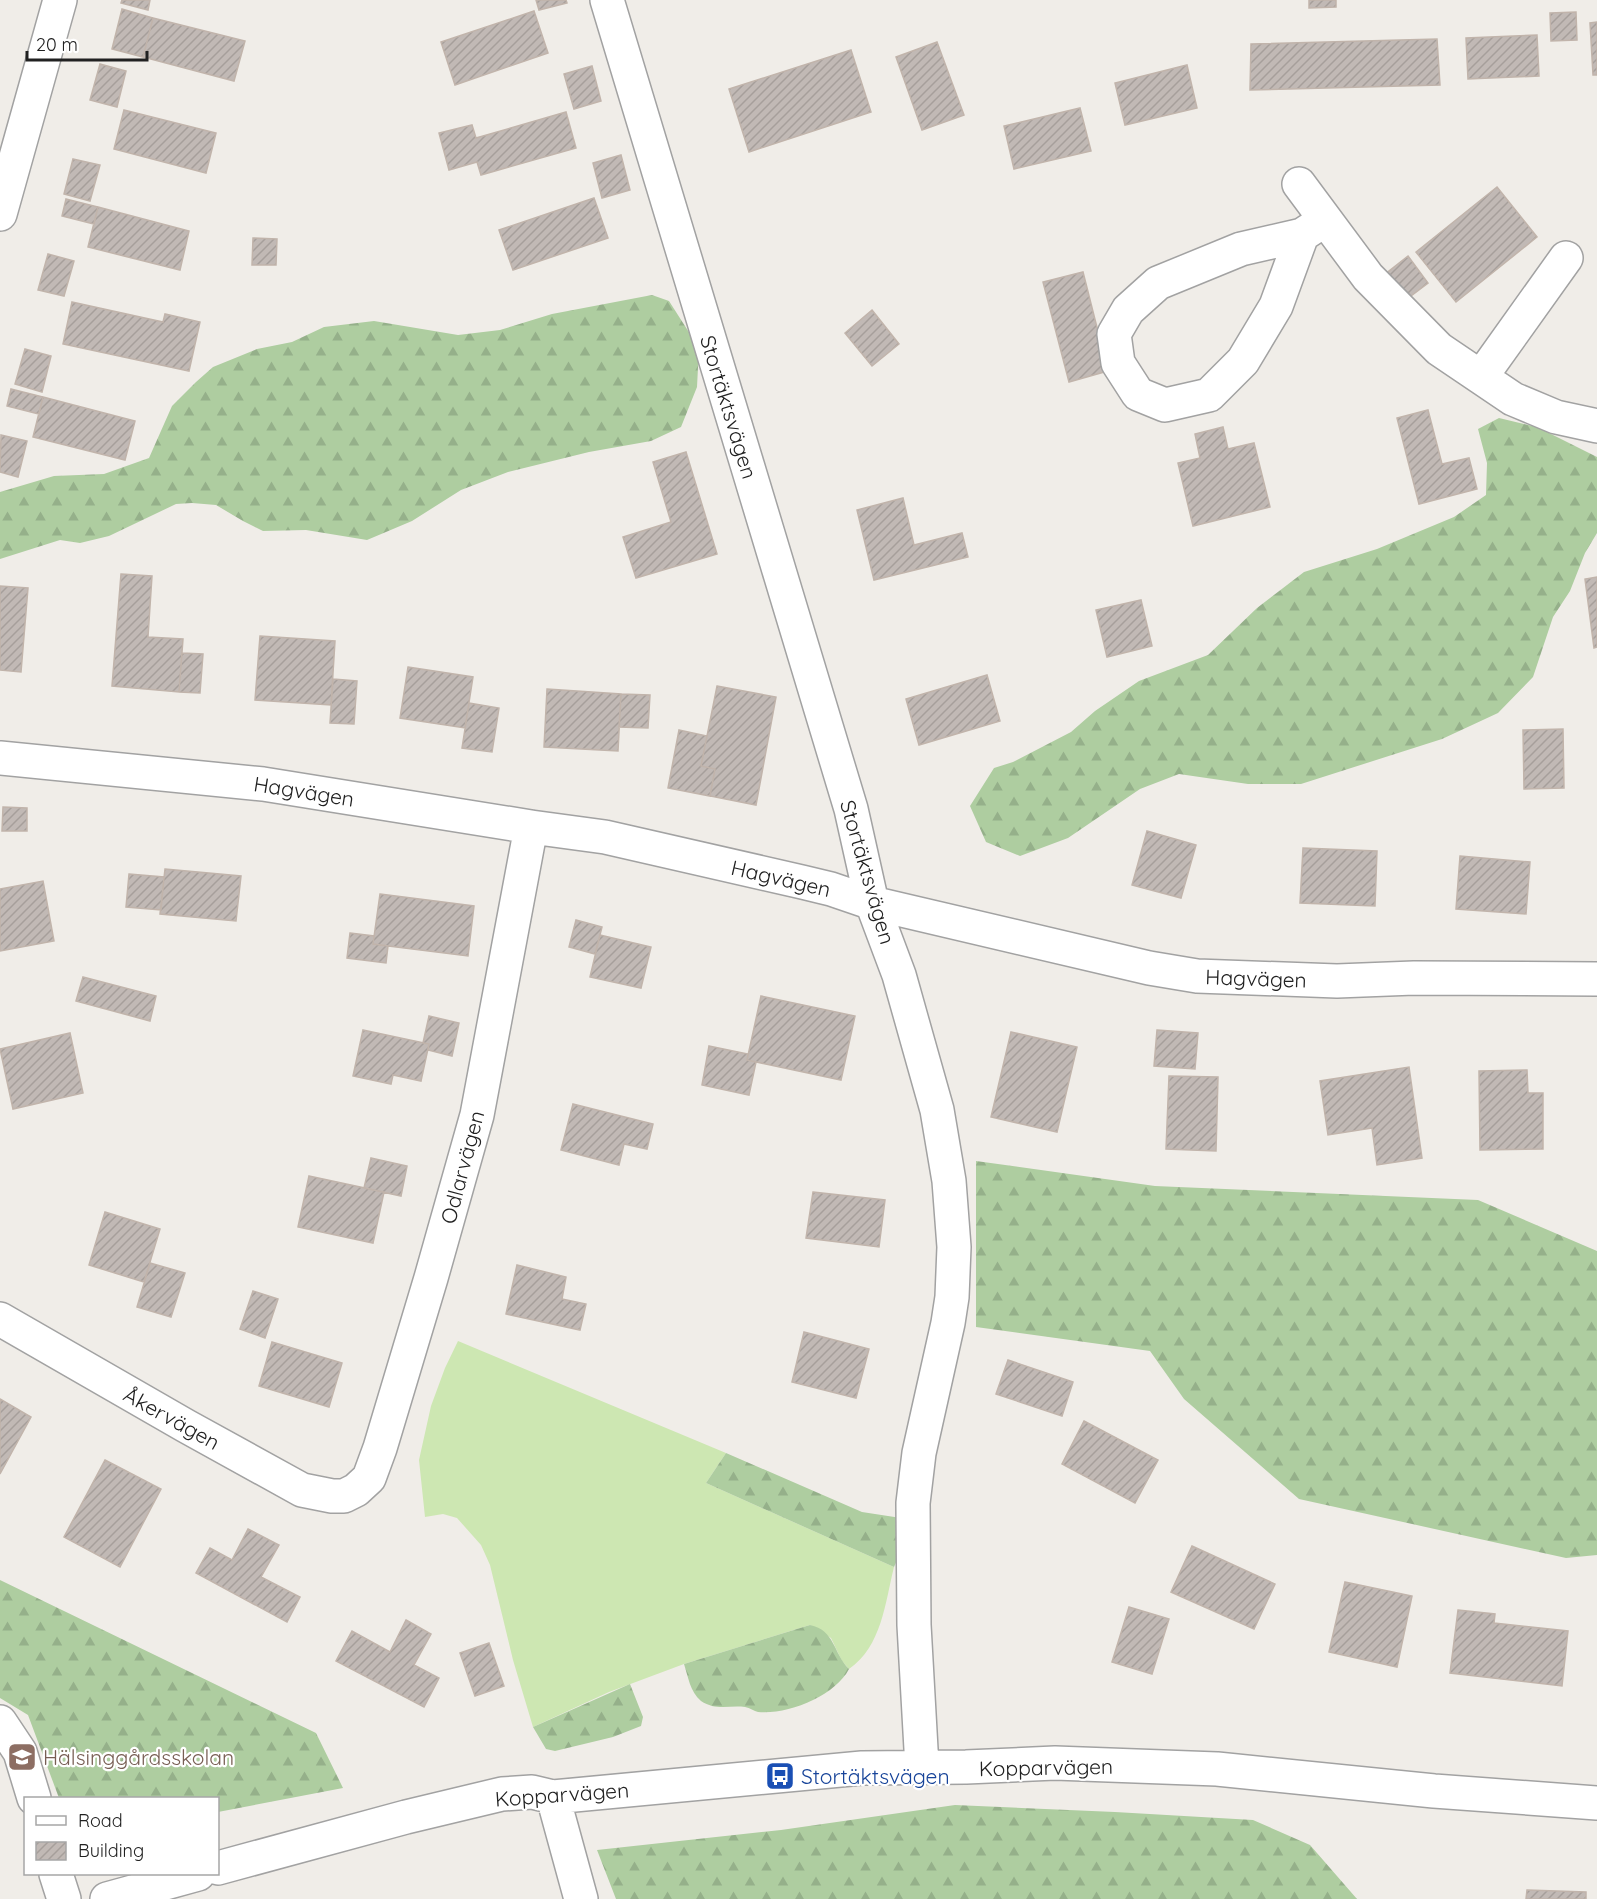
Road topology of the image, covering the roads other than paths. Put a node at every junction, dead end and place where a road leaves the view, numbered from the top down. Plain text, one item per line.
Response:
1 (60, 0) edge
2 (607, 0) edge
3 (1299, 184) dead end
4 (0, 214) edge
5 (1314, 227) junction
6 (1566, 258) dead end
7 (1481, 377) junction
8 (1597, 426) edge
9 (0, 758) edge
10 (531, 827) junction
11 (872, 903) junction
12 (1597, 979) edge
13 (0, 1319) edge
14 (351, 1493) joint
15 (0, 1722) edge
16 (922, 1767) junction
17 (34, 1797) edge
18 (553, 1797) junction
19 (1597, 1803) edge
20 (219, 1868) edge
21 (56, 1875) edge
22 (194, 1875) edge
23 (64, 1899) edge
24 (107, 1899) edge
25 (581, 1899) edge

1 - 4 street
2 - 11 street, Stortäktsvägen
3 - 5 street
5 - 5 street
5 - 7 street
6 - 7 street
7 - 8 street
9 - 10 street, Hagvägen
10 - 11 street, Hagvägen
10 - 14 street, Odlarvägen
11 - 12 street, Hagvägen
11 - 16 street, Stortäktsvägen
13 - 14 street, Åkervägen
15 - 17 street
16 - 18 street, Kopparvägen
16 - 19 street, Kopparvägen
18 - 20 street, Kopparvägen
18 - 25 street
21 - 23 street
22 - 24 street

